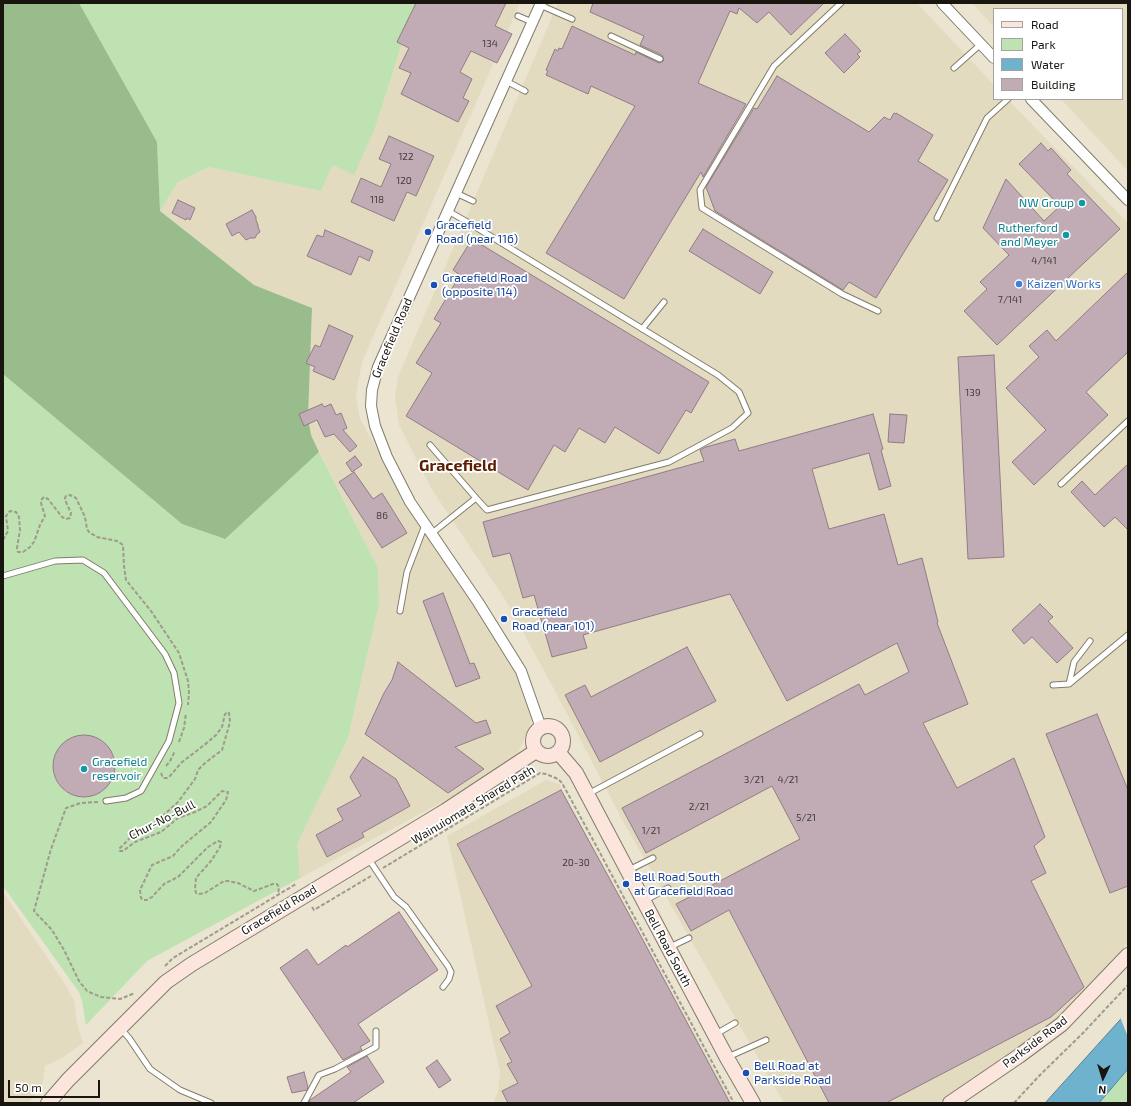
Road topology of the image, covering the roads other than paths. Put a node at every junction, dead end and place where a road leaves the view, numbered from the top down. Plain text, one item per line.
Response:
1 (841, 3) edge
2 (942, 3) edge
3 (540, 4) edge
4 (518, 16) dead end
5 (572, 19) dead end
6 (532, 22) junction
7 (611, 36) dead end
8 (981, 44) junction
9 (993, 57) edge
10 (660, 59) dead end
11 (954, 68) dead end
12 (506, 82) junction
13 (525, 91) dead end
14 (1007, 100) edge
15 (1032, 100) edge
16 (456, 193) junction
17 (1128, 200) edge
18 (473, 201) dead end
19 (448, 211) junction
20 (937, 218) dead end
21 (664, 302) dead end
22 (878, 311) dead end
23 (642, 329) junction
24 (1128, 421) edge
25 (430, 445) dead end
26 (1061, 484) dead end
27 (476, 498) junction
28 (425, 525) junction
29 (431, 534) junction
30 (3, 576) edge
31 (400, 611) dead end
32 (1128, 635) edge
33 (1090, 641) dead end
34 (1053, 684) dead end
35 (1069, 684) junction
36 (541, 728) junction
37 (700, 734) dead end
38 (536, 751) junction
39 (558, 752) junction
40 (587, 794) junction
41 (106, 801) road end
42 (367, 857) junction
43 (653, 858) dead end
44 (627, 871) junction
45 (668, 888) dead end
46 (643, 901) junction
47 (689, 938) dead end
48 (668, 947) junction
49 (1128, 955) edge
50 (443, 987) dead end
51 (735, 1023) dead end
52 (120, 1028) junction
53 (376, 1030) dead end
54 (715, 1034) junction
55 (766, 1040) dead end
56 (727, 1058) junction
57 (48, 1103) edge
58 (211, 1103) edge
59 (304, 1103) edge
60 (753, 1103) edge
61 (950, 1103) edge

1 - 22 lane
2 - 8 street
3 - 5 lane
3 - 6 street, Gracefield Road
4 - 6 lane
6 - 12 street, Gracefield Road
7 - 10 lane
8 - 9 street
8 - 11 lane
12 - 13 lane
12 - 16 street, Gracefield Road
14 - 20 lane
15 - 17 street
16 - 18 lane
16 - 19 street, Gracefield Road
19 - 23 lane
19 - 28 street, Gracefield Road
21 - 23 lane
23 - 27 lane
24 - 26 lane
25 - 27 lane
27 - 29 lane
28 - 29 street, Gracefield Road
28 - 31 lane
29 - 36 street, Gracefield Road
30 - 41 lane
32 - 35 lane
33 - 35 lane
34 - 35 lane
36 - 38 main road
36 - 39 main road
37 - 40 lane
38 - 39 main road
38 - 42 main road, Gracefield Road
39 - 40 main road, Bell Road South
40 - 44 main road, Bell Road South
42 - 50 lane
42 - 52 main road, Gracefield Road
43 - 44 lane
44 - 46 main road, Bell Road South
45 - 46 lane
46 - 48 main road, Bell Road South
47 - 48 lane
48 - 54 main road, Bell Road South
49 - 61 main road, Parkside Road
51 - 54 lane
52 - 57 main road, Gracefield Road
52 - 58 lane
53 - 59 lane
54 - 56 main road, Bell Road South
55 - 56 lane
56 - 60 main road, Bell Road South

